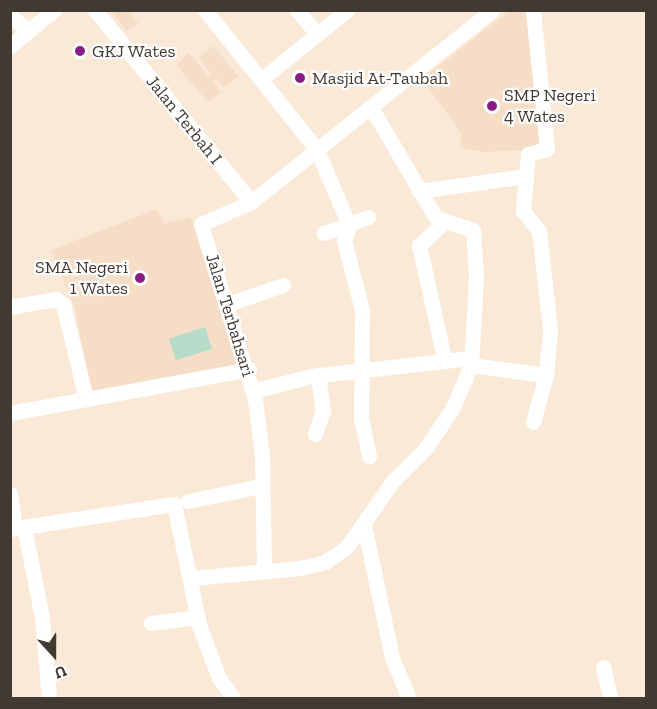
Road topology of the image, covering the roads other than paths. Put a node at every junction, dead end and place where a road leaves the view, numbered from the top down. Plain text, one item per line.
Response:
1 (54, 10) edge
2 (94, 10) edge
3 (205, 10) edge
4 (297, 10) edge
5 (347, 10) edge
6 (492, 10) edge
7 (533, 10) edge
8 (10, 15) edge
9 (28, 31) junction
10 (317, 34) junction
11 (10, 45) edge
12 (263, 78) junction
13 (371, 107) junction
14 (317, 150) junction
15 (526, 176) junction
16 (419, 191) junction
17 (251, 202) junction
18 (368, 217) dead end
19 (442, 223) junction
20 (348, 224) junction
21 (324, 233) dead end
22 (283, 285) dead end
23 (228, 304) junction
24 (10, 308) edge
25 (444, 358) junction
26 (471, 361) junction
27 (249, 369) junction
28 (361, 369) junction
29 (318, 375) junction
30 (546, 375) junction
31 (253, 391) junction
32 (86, 399) junction
33 (10, 413) edge
34 (533, 422) dead end
35 (315, 434) dead end
36 (369, 456) dead end
37 (261, 486) junction
38 (10, 494) edge
39 (180, 502) junction
40 (364, 525) junction
41 (16, 528) edge
42 (264, 568) junction
43 (192, 578) junction
44 (197, 617) junction
45 (151, 623) dead end
46 (603, 667) dead end
47 (49, 699) edge
48 (233, 699) edge
49 (409, 699) edge
50 (610, 699) edge

1 - 9 street
2 - 17 street, Jalan Terbah I
3 - 12 street
4 - 10 street
5 - 10 street
6 - 13 street, Jalan Terbahsari
7 - 15 street
8 - 9 street
9 - 11 street
10 - 12 street
12 - 14 street
13 - 14 street, Jalan Terbahsari
13 - 16 street
14 - 17 street, Jalan Terbahsari
14 - 20 street
15 - 16 street
15 - 30 street
16 - 19 street
17 - 23 street, Jalan Terbahsari
18 - 20 street
19 - 25 street
19 - 26 street
20 - 21 street
20 - 28 street
22 - 23 street
23 - 27 street, Jalan Terbahsari
24 - 32 street
25 - 26 street
25 - 28 street
26 - 30 street
26 - 40 street
27 - 31 street, Jalan Terbahsari
27 - 32 street
28 - 29 street
28 - 36 street
29 - 31 street
29 - 35 street
30 - 34 street
31 - 37 street, Jalan Terbahsari
32 - 33 street
37 - 39 street
37 - 42 street, Jalan Terbahsari
38 - 41 street
39 - 41 street
39 - 43 street
40 - 42 street
40 - 49 street
41 - 47 street
42 - 43 street
43 - 44 street
44 - 45 street
44 - 48 street
46 - 50 street

